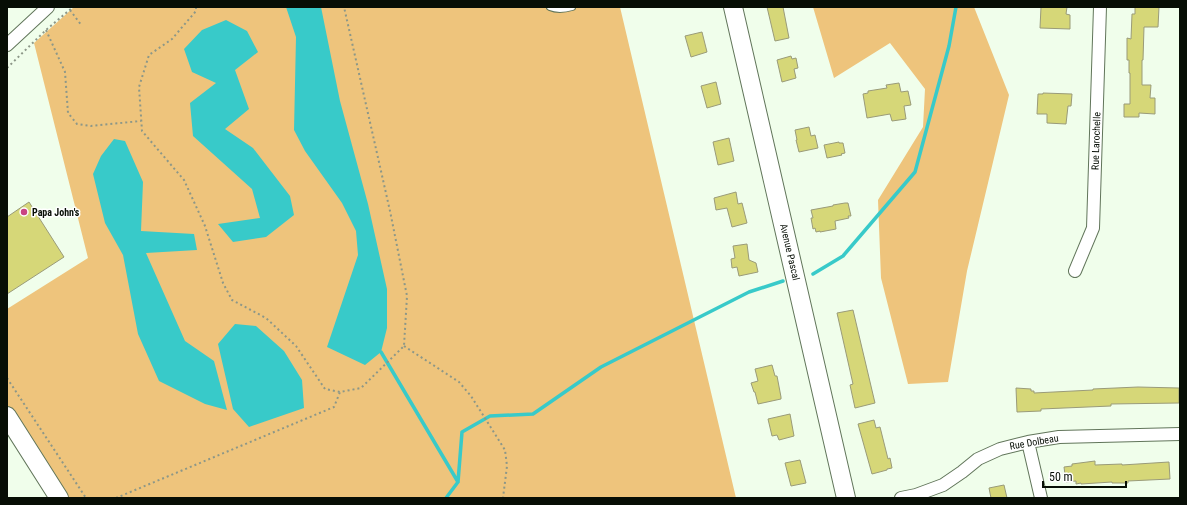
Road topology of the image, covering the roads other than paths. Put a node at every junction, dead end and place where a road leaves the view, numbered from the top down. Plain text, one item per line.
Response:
1 (550, 7) edge
2 (572, 7) edge
3 (733, 7) edge
4 (1100, 7) edge
5 (46, 8) edge
6 (7, 45) edge
7 (1075, 271) dead end
8 (7, 416) edge
9 (1180, 434) edge
10 (1028, 442) junction
11 (59, 498) edge
12 (846, 498) edge
13 (901, 498) edge
14 (1041, 498) edge

1 - 2 lane
3 - 12 street, Avenue Pascal
4 - 7 street, Rue Larochelle
5 - 6 street
8 - 11 street
9 - 10 street, Rue Dolbeau
10 - 13 street, Rue Dolbeau
10 - 14 street

